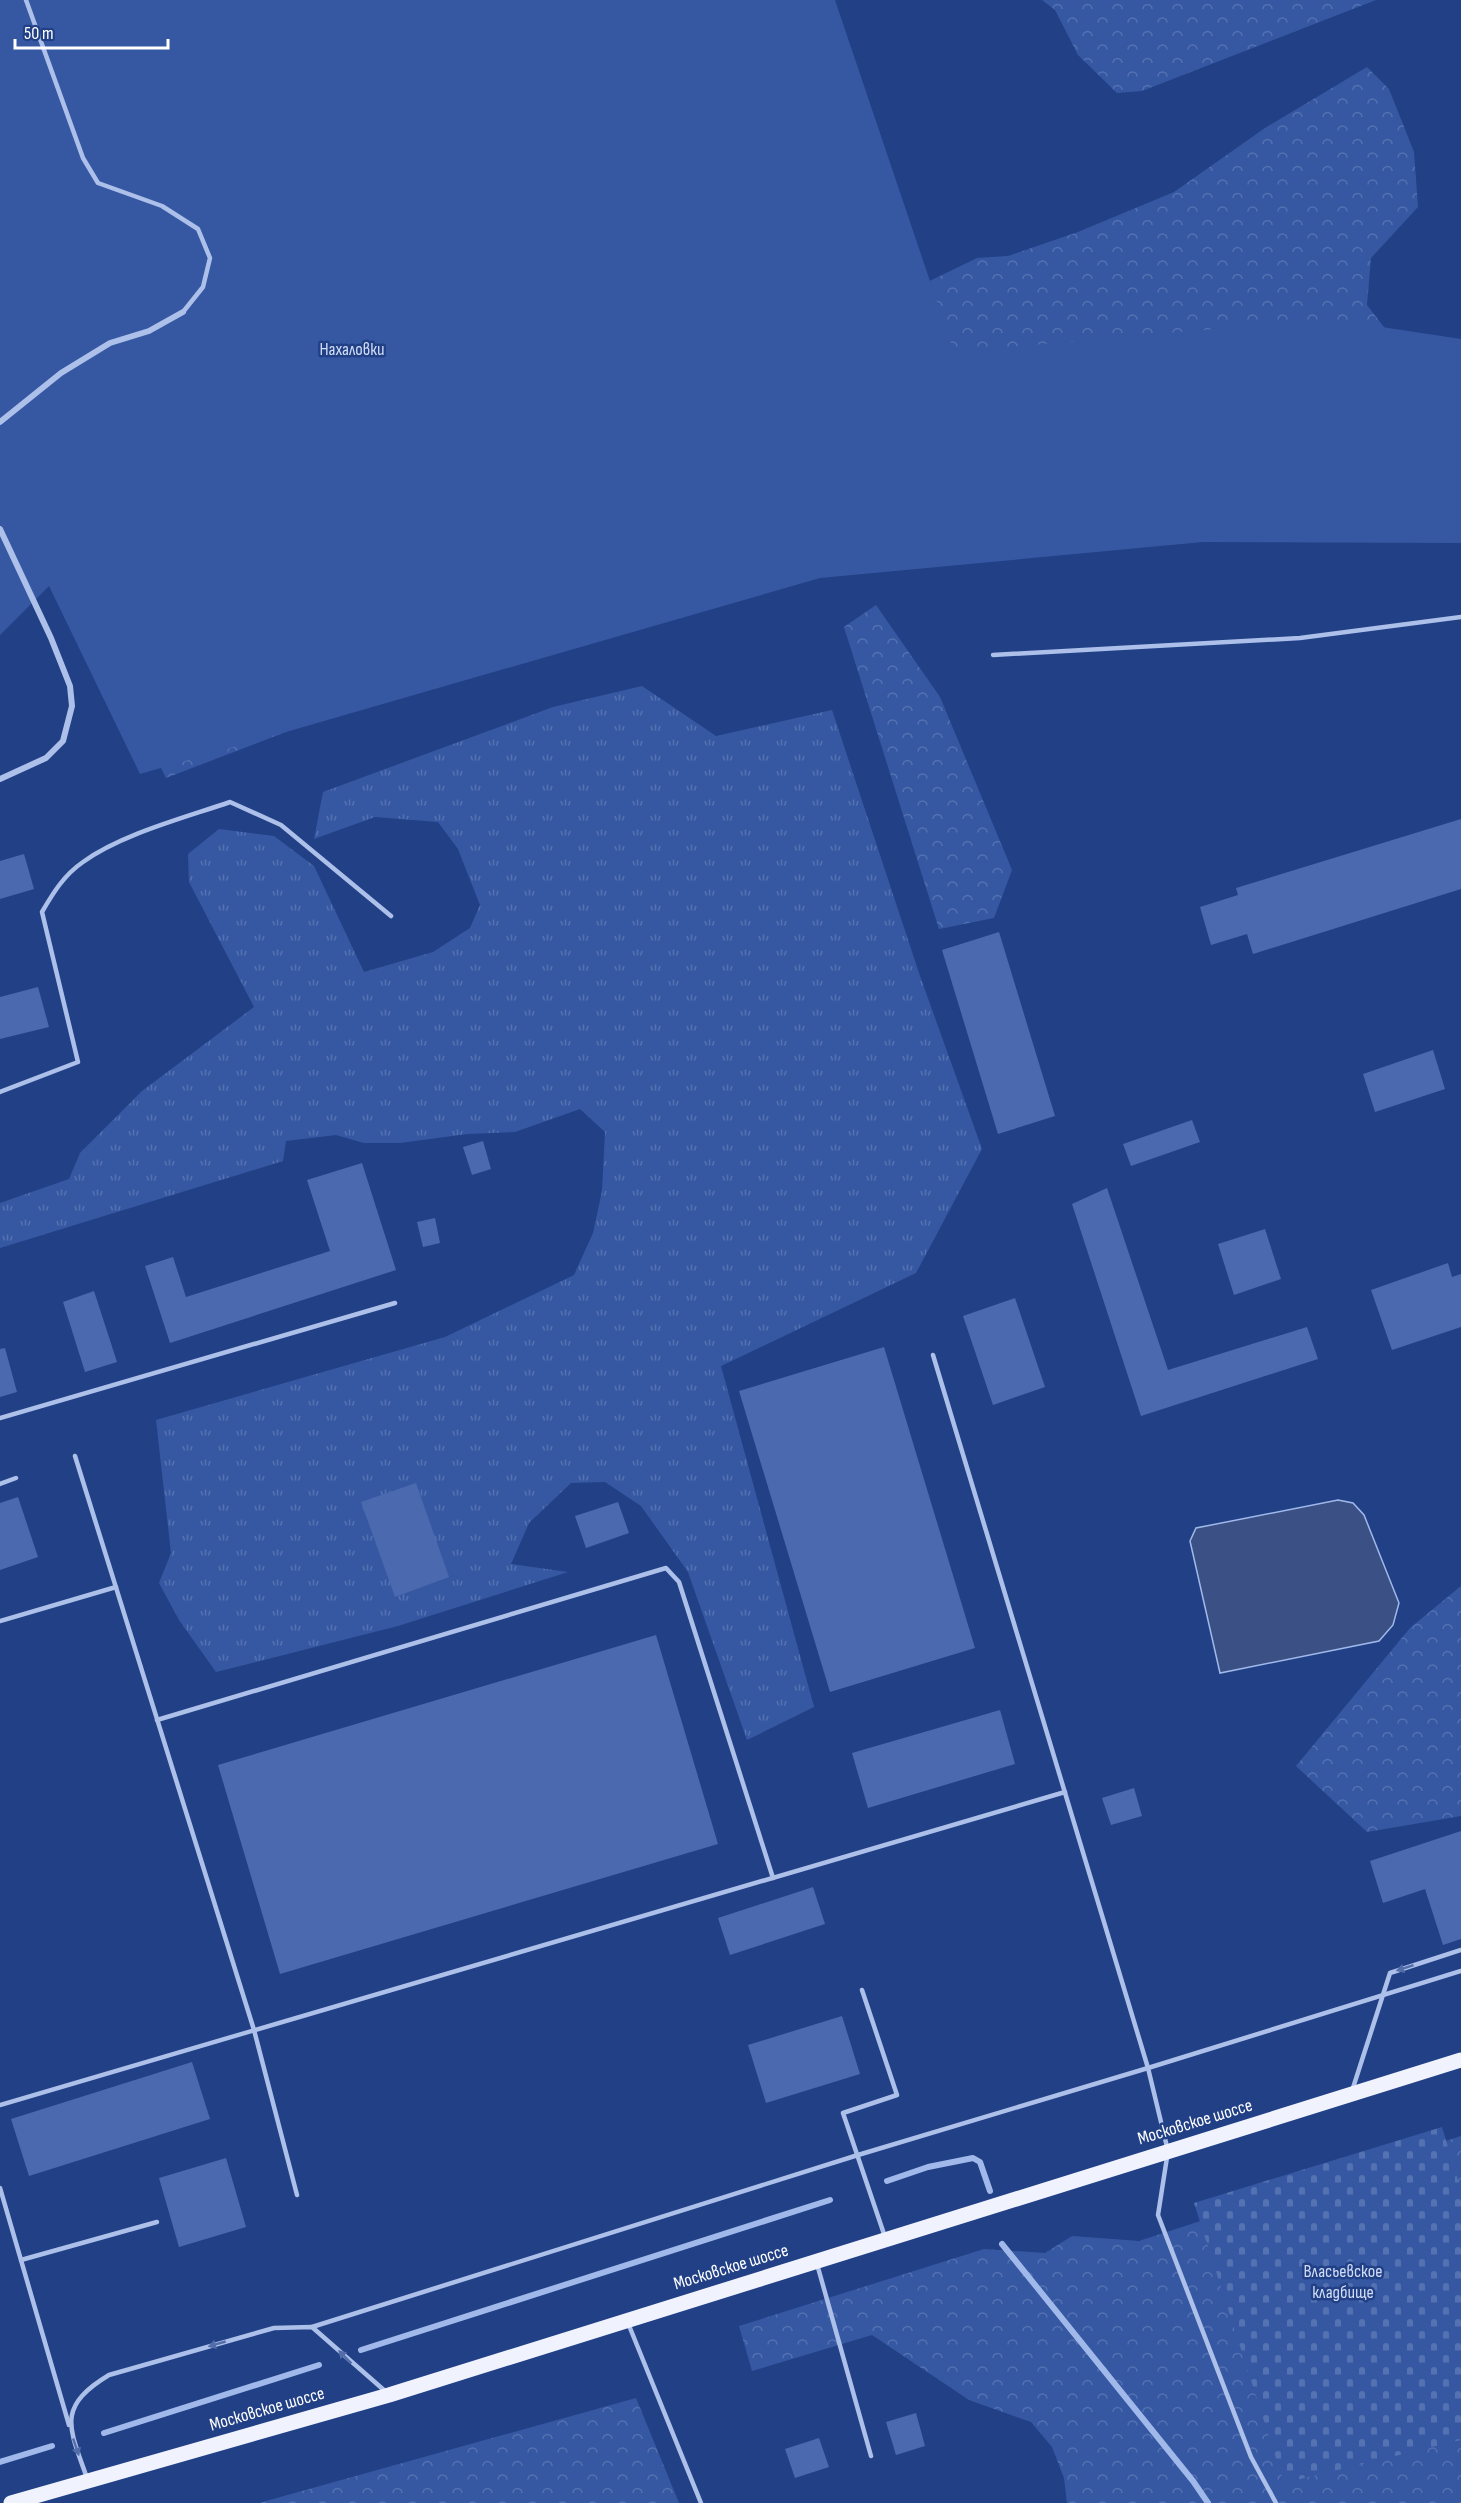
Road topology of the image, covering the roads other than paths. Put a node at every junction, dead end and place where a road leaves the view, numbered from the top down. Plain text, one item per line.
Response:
1 (26, 0) edge
2 (183, 312) joint
3 (0, 422) edge
4 (0, 529) edge
5 (1461, 617) edge
6 (993, 655) dead end
7 (0, 779) edge
8 (391, 916) dead end
9 (0, 1092) edge
10 (395, 1302) dead end
11 (933, 1355) dead end
12 (0, 1418) edge
13 (75, 1456) dead end
14 (16, 1478) dead end
15 (0, 1484) edge
16 (116, 1587) junction
17 (0, 1621) edge
18 (158, 1720) junction
19 (1065, 1792) junction
20 (773, 1878) junction
21 (1461, 1950) edge
22 (1461, 1971) edge
23 (862, 1990) dead end
24 (1383, 1996) junction
25 (254, 2030) junction
26 (1461, 2060) edge
27 (1148, 2068) junction
28 (1351, 2095) junction
29 (0, 2105) edge
30 (1168, 2151) junction
31 (858, 2155) junction
32 (0, 2188) edge
33 (297, 2195) dead end
34 (157, 2222) dead end
35 (886, 2240) junction
36 (21, 2260) junction
37 (816, 2261) junction
38 (627, 2320) junction
39 (312, 2327) junction
40 (389, 2395) junction
41 (71, 2431) junction
42 (871, 2456) dead end
43 (88, 2480) junction
44 (33, 2500) edge
45 (11, 2503) edge
46 (701, 2503) edge
47 (1276, 2503) edge

1 - 2 lane
2 - 3 street
4 - 7 street
5 - 6 lane
8 - 9 lane
10 - 12 lane
11 - 19 lane
13 - 16 lane
14 - 15 lane
16 - 17 lane
16 - 18 lane
18 - 20 lane
18 - 25 lane
19 - 20 lane
19 - 27 lane
20 - 25 lane
21 -> 24 lane
22 - 24 lane
23 - 31 lane
24 - 27 lane
24 - 28 lane
25 - 29 lane
25 - 33 lane
26 - 28 main road, Московское шоссе
27 - 30 lane
27 - 31 lane
28 - 30 main road, Московское шоссе
30 - 35 main road, Московское шоссе
30 - 47 lane
31 - 35 lane
31 - 39 lane
32 - 36 lane
34 - 36 lane
35 - 37 main road, Московское шоссе
36 - 41 lane
37 - 38 main road, Московское шоссе
37 - 42 lane
38 - 40 main road, Московское шоссе
38 - 46 lane
40 -> 39 lane
39 -> 41 lane
40 - 43 main road, Московское шоссе
41 -> 43 lane
43 - 44 main road, Московское шоссе
44 - 45 main road, Московское шоссе

